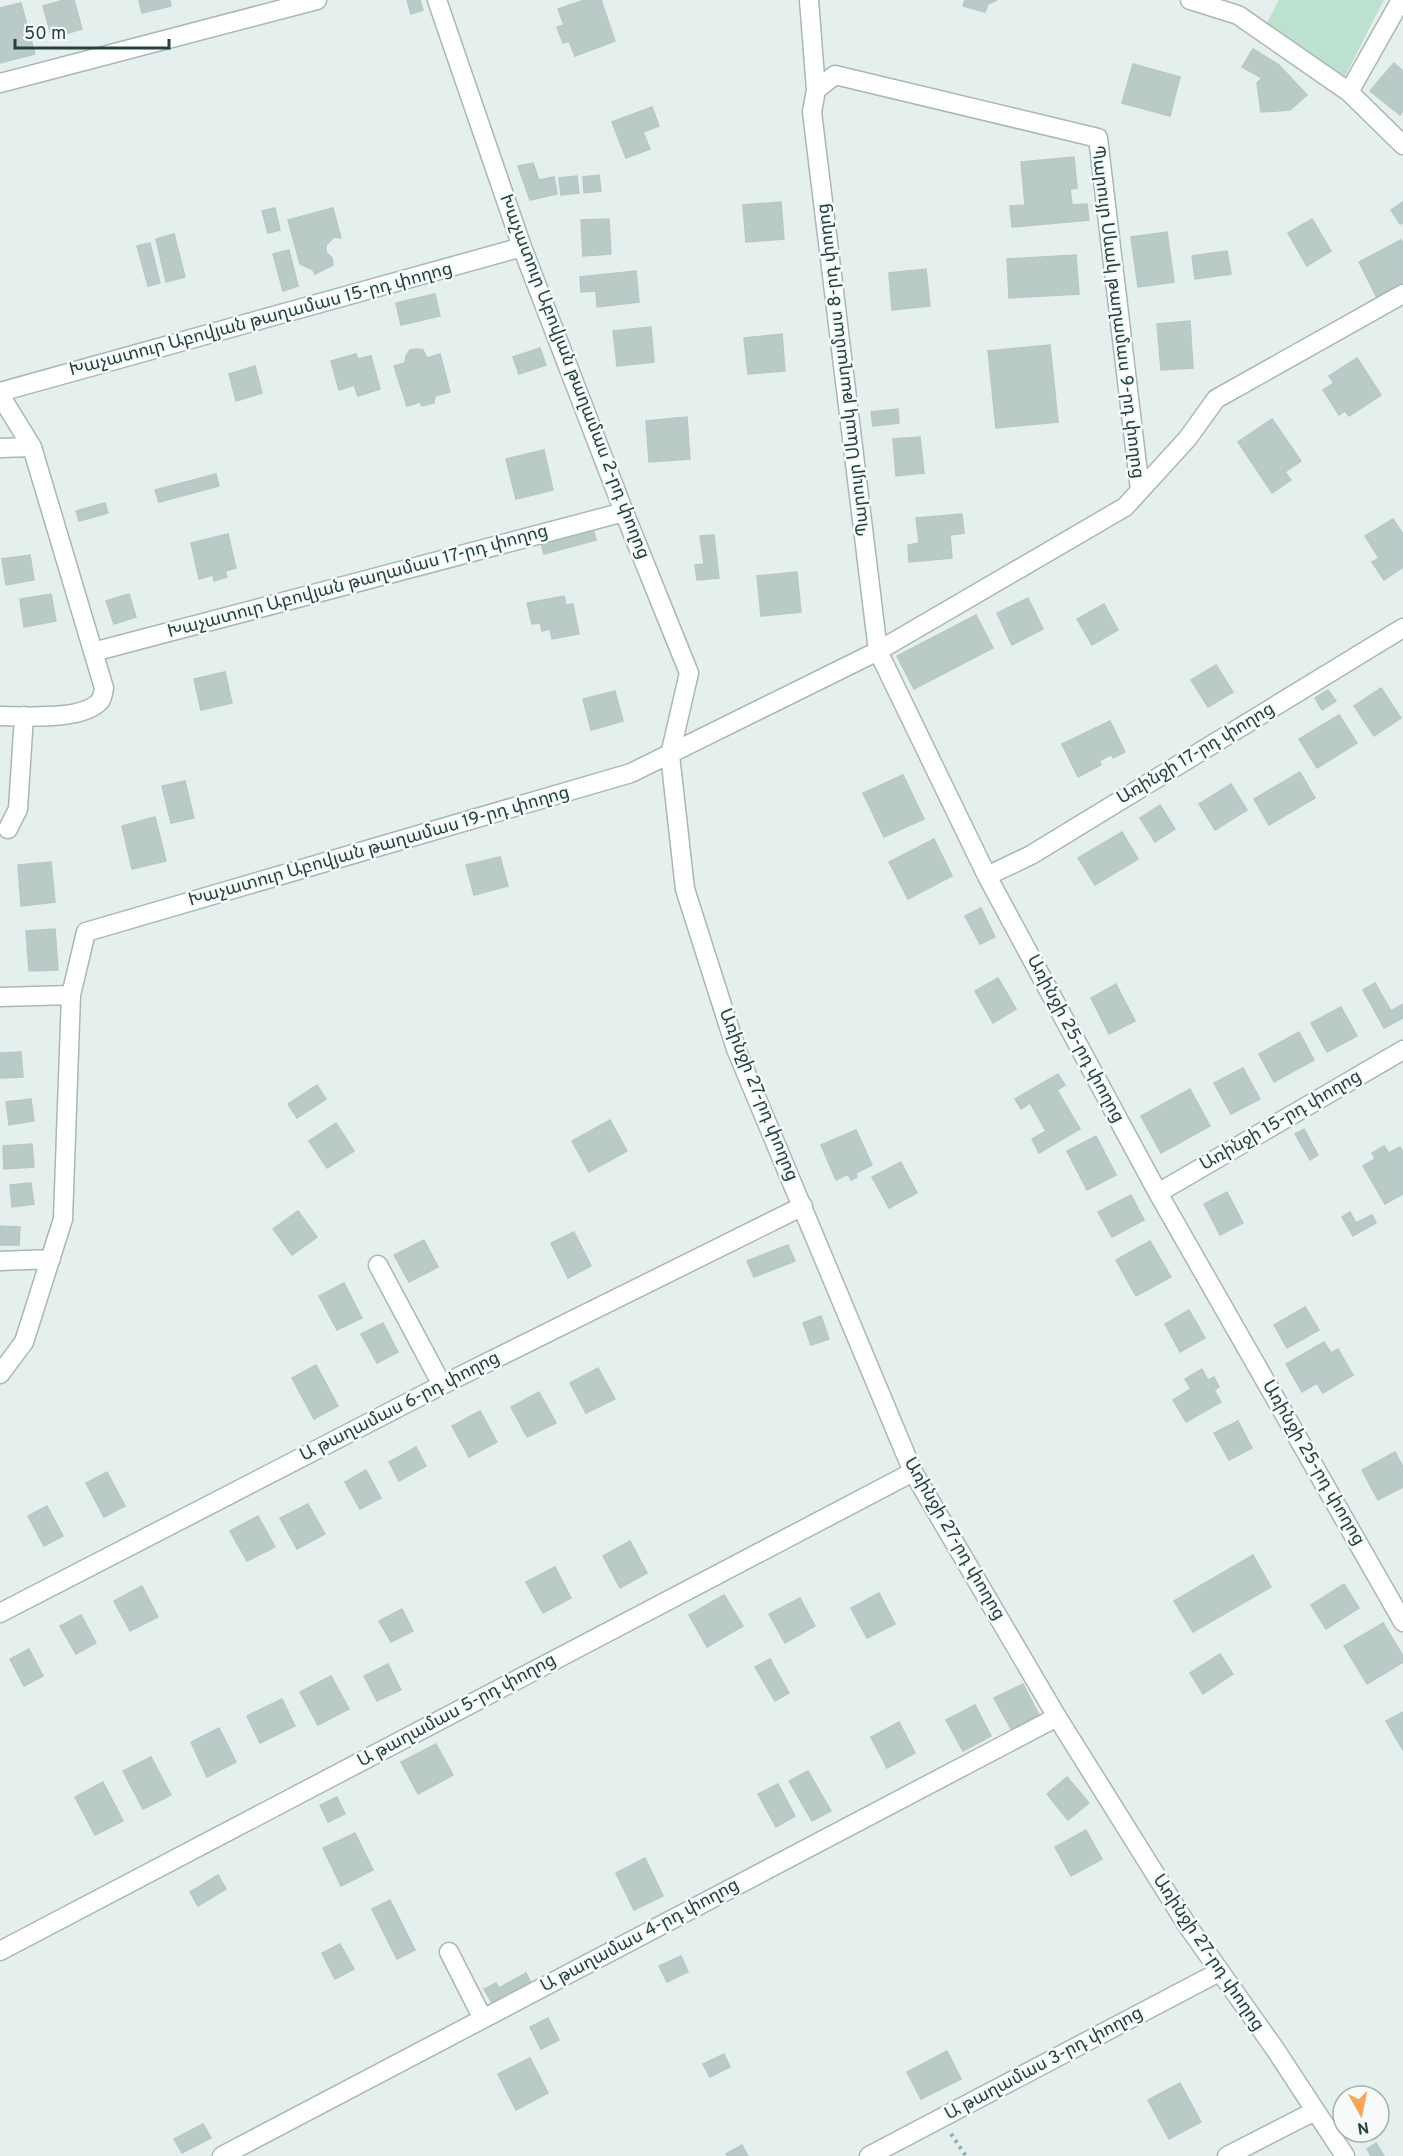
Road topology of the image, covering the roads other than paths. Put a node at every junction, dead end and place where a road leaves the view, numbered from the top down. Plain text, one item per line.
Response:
1 (317, 0) edge
2 (437, 0) edge
3 (809, 0) edge
4 (1190, 0) edge
5 (1401, 0) edge
6 (0, 83) edge
7 (816, 90) junction
8 (1348, 92) junction
9 (1403, 145) edge
10 (522, 247) junction
11 (1403, 294) edge
12 (0, 394) edge
13 (32, 447) junction
14 (0, 448) edge
15 (1140, 490) junction
16 (624, 512) junction
17 (1403, 628) edge
18 (878, 651) junction
19 (93, 652) junction
20 (0, 716) edge
21 (24, 716) junction
22 (670, 755) junction
23 (8, 829) dead end
24 (987, 876) junction
25 (71, 995) junction
26 (0, 998) edge
27 (1402, 1052) edge
28 (1158, 1192) junction
29 (803, 1206) junction
30 (51, 1258) junction
31 (0, 1261) edge
32 (378, 1265) dead end
33 (0, 1374) edge
34 (442, 1385) junction
35 (913, 1472) junction
36 (0, 1613) edge
37 (1403, 1622) edge
38 (1057, 1717) junction
39 (0, 1951) edge
40 (449, 1952) dead end
41 (1219, 1972) junction
42 (483, 2019) junction
43 (1315, 2111) junction
44 (222, 2156) edge
45 (869, 2156) edge
46 (1227, 2156) edge
47 (1345, 2156) edge

1 - 6 street
2 - 10 street, Խաչատուր Աբովյան թաղամաս 2-րդ փողոց
3 - 7 street, Պարույր Սևակ թաղամաս 8-րդ փողոց
4 - 8 street
5 - 8 street
7 - 15 street, Պարույր Սևակ թաղամաս 9-րդ փողոց
7 - 18 street, Պարույր Սևակ թաղամաս 8-րդ փողոց
8 - 9 street
10 - 12 street, Խաչատուր Աբովյան թաղամաս 15-րդ փողոց
10 - 16 street, Խաչատուր Աբովյան թաղամաս 2-րդ փողոց
11 - 15 street
12 - 13 street
13 - 14 street
13 - 19 street
15 - 18 street
16 - 19 street, Խաչատուր Աբովյան թաղամաս 17-րդ փողոց
16 - 22 street, Խաչատուր Աբովյան թաղամաս 2-րդ փողոց
17 - 24 street, Առինջի 17-րդ փողոց
18 - 22 street
18 - 24 street, Առինջի 25-րդ փողոց
19 - 21 street
20 - 21 street
21 - 23 street
22 - 25 street, Խաչատուր Աբովյան թաղամաս 19-րդ փողոց
22 - 29 street, Առինջի 27-րդ փողոց
24 - 28 street, Առինջի 25-րդ փողոց
25 - 26 street
25 - 30 street
27 - 28 street, Առինջի 15-րդ փողոց
28 - 37 street, Առինջի 25-րդ փողոց
29 - 34 street, Ա թաղամաս 6-րդ փողոց
29 - 35 street, Առինջի 27-րդ փողոց
30 - 31 street
30 - 33 street
32 - 34 street
34 - 36 street, Ա թաղամաս 6-րդ փողոց
35 - 38 street, Առինջի 27-րդ փողոց
35 - 39 street, Ա թաղամաս 5-րդ փողոց
38 - 41 street, Առինջի 27-րդ փողոց
38 - 42 street, Ա թաղամաս 4-րդ փողոց
40 - 42 street
41 - 43 street, Առինջի 27-րդ փողոց
41 - 45 street, Ա թաղամաս 3-րդ փողոց
42 - 44 street, Ա թաղամաս 4-րդ փողոց
43 - 46 street
43 - 47 street, Առինջի 27-րդ փողոց

